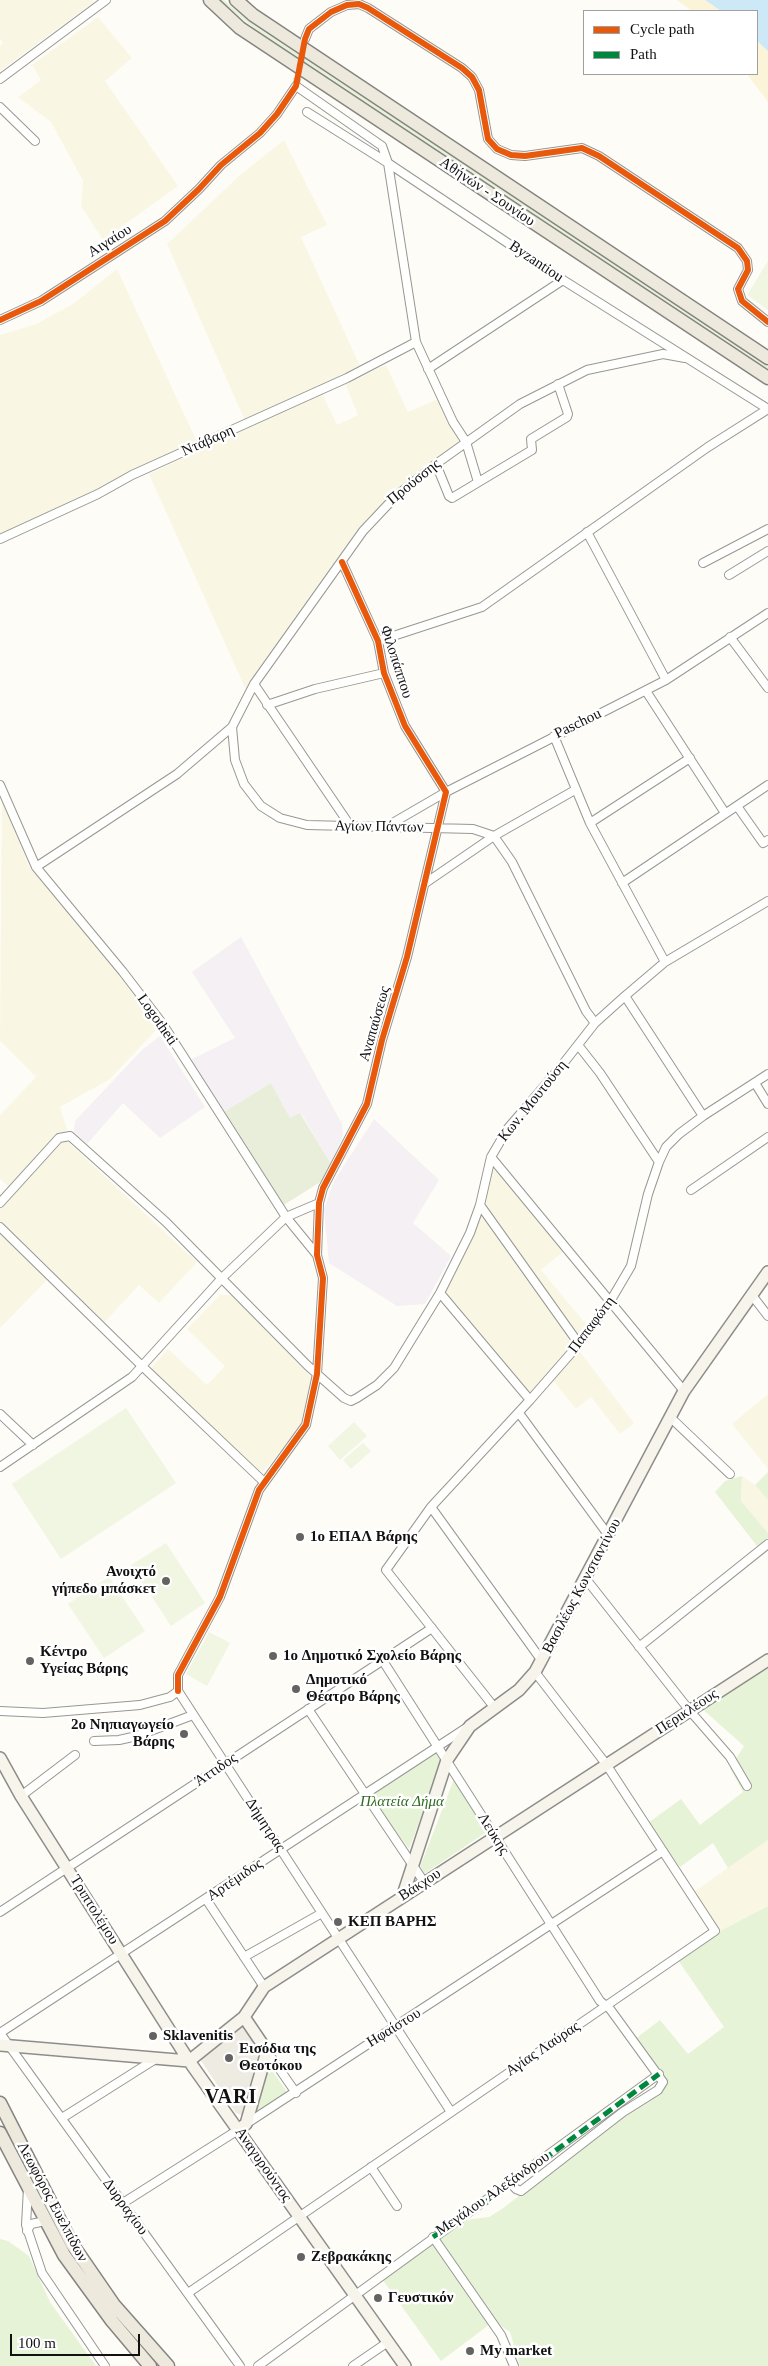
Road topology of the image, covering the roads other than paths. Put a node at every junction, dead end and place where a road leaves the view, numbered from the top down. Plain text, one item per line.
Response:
1 (106, 0) edge
2 (210, 0) edge
3 (236, 0) edge
4 (304, 39) tunnel mouth
5 (0, 79) edge
6 (0, 107) edge
7 (307, 112) dead end
8 (35, 140) dead end
9 (388, 163) junction
10 (563, 280) junction
11 (0, 320) edge
12 (768, 322) edge
13 (416, 342) junction
14 (685, 358) junction
15 (768, 358) edge
16 (428, 368) junction
17 (768, 378) edge
18 (558, 384) junction
19 (768, 409) edge
20 (466, 442) junction
21 (436, 464) junction
22 (478, 482) junction
23 (768, 528) edge
24 (587, 532) junction
25 (0, 539) edge
26 (768, 551) edge
27 (342, 562) junction
28 (703, 563) dead end
29 (729, 575) dead end
30 (768, 613) edge
31 (730, 637) junction
32 (378, 641) junction
33 (384, 672) junction
34 (666, 680) junction
35 (254, 684) junction
36 (768, 688) edge
37 (646, 691) junction
38 (267, 705) junction
39 (232, 727) junction
40 (554, 736) junction
41 (690, 758) junction
42 (0, 785) edge
43 (768, 785) edge
44 (575, 790) junction
45 (446, 792) junction
46 (737, 806) junction
47 (725, 813) junction
48 (590, 823) junction
49 (351, 827) junction
50 (384, 828) junction
51 (437, 828) junction
52 (494, 836) junction
53 (768, 840) edge
54 (36, 867) junction
55 (622, 883) junction
56 (424, 884) junction
57 (768, 900) edge
58 (665, 962) junction
59 (625, 996) junction
60 (595, 1023) junction
61 (578, 1045) junction
62 (768, 1074) edge
63 (755, 1083) junction
64 (768, 1104) edge
65 (702, 1116) junction
66 (768, 1137) edge
67 (491, 1158) junction
68 (659, 1162) junction
69 (691, 1190) dead end
70 (0, 1203) edge
71 (319, 1203) junction
72 (480, 1205) junction
73 (286, 1217) junction
74 (0, 1227) edge
75 (317, 1255) junction
76 (768, 1272) edge
77 (222, 1278) junction
78 (440, 1293) junction
79 (751, 1294) junction
80 (611, 1300) junction
81 (768, 1316) edge
82 (579, 1344) junction
83 (143, 1367) junction
84 (317, 1374) junction
85 (684, 1391) junction
86 (530, 1400) junction
87 (519, 1413) junction
88 (0, 1414) edge
89 (670, 1418) junction
90 (33, 1445) junction
91 (0, 1466) edge
92 (730, 1474) dead end
93 (264, 1482) junction
94 (431, 1507) junction
95 (609, 1536) junction
96 (768, 1544) edge
97 (586, 1579) junction
98 (432, 1628) junction
99 (639, 1647) junction
100 (768, 1660) edge
101 (383, 1661) junction
102 (542, 1661) junction
103 (536, 1672) junction
104 (178, 1691) junction
105 (494, 1706) junction
106 (308, 1709) junction
107 (0, 1711) edge
108 (690, 1711) junction
109 (194, 1715) junction
110 (470, 1726) junction
111 (94, 1741) dead end
112 (438, 1747) junction
113 (75, 1755) dead end
114 (0, 1758) edge
115 (447, 1760) junction
116 (225, 1764) junction
117 (606, 1764) junction
118 (747, 1786) dead end
119 (365, 1794) junction
120 (21, 1796) junction
121 (494, 1836) junction
122 (281, 1849) junction
123 (664, 1851) junction
124 (413, 1866) junction
125 (68, 1868) junction
126 (424, 1882) junction
127 (403, 1895) junction
128 (206, 1899) junction
129 (0, 1912) edge
130 (322, 1913) junction
131 (551, 1925) junction
132 (338, 1938) junction
133 (121, 1953) junction
134 (244, 1957) junction
135 (264, 1987) junction
136 (605, 2006) junction
137 (244, 2017) junction
138 (396, 2028) junction
139 (0, 2033) edge
140 (4, 2048) edge
141 (267, 2051) junction
142 (157, 2058) junction
143 (189, 2061) junction
144 (659, 2074) junction
145 (296, 2093) junction
146 (0, 2103) edge
147 (451, 2112) junction
148 (62, 2118) junction
149 (242, 2127) junction
150 (0, 2133) edge
151 (371, 2167) junction
152 (511, 2184) junction
153 (28, 2188) junction
154 (123, 2203) junction
155 (397, 2206) dead end
156 (299, 2216) junction
157 (45, 2221) junction
158 (27, 2234) junction
159 (432, 2237) junction
160 (188, 2293) junction
161 (354, 2295) junction
162 (388, 2342) junction
163 (105, 2366) edge
164 (150, 2366) edge
165 (168, 2366) edge
166 (240, 2366) edge
167 (258, 2366) edge
168 (353, 2366) edge
169 (405, 2366) edge
170 (514, 2366) edge

1 - 5 street
2 - 17 main road, Αθήνών - Σουνίου
3 - 15 main road, Αθήνών - Σουνίου
4 - 12 street
6 - 8 street
7 - 9 street, Byzantiou
9 - 10 street, Byzantiou
9 - 11 street, Αιγαίου
9 - 13 street
10 - 14 street, Byzantiou
10 - 16 street
13 - 16 street
13 - 25 street, Ντάβαρη
14 - 18 street, Προύσσης
14 - 19 street, Byzantiou
16 - 20 street
18 - 20 street, Προύσσης
18 - 22 street
19 - 24 street
20 - 21 street, Προύσσης
20 - 22 street
21 - 22 street
21 - 27 street, Προύσσης
23 - 28 street
24 - 32 street
24 - 34 street
26 - 29 street
27 - 32 street, Φιλοπάππου
27 - 35 street, Προύσσης
30 - 31 street, Paschou
31 - 34 street, Paschou
31 - 36 street
32 - 33 street, Φιλοπάππου
33 - 38 street
33 - 45 street, Φιλοπάππου
34 - 37 street, Paschou
35 - 38 street
35 - 39 street, Προύσσης
37 - 40 street, Paschou
37 - 41 street
38 - 49 street
39 - 49 street, Αγίων Πάντων
39 - 54 street
40 - 44 street
40 - 45 street, Paschou
41 - 47 street
41 - 48 street
42 - 54 street, Logotheti
43 - 46 street
44 - 48 street
44 - 52 street
45 - 50 street, Paschou
45 - 51 street, Αναπαύσεως
46 - 47 street
46 - 53 street
47 - 55 street
48 - 55 street
49 - 50 street, Αγίων Πάντων
50 - 51 street, Αγίων Πάντων
51 - 52 street, Αγίων Πάντων
51 - 56 street, Αναπαύσεως
52 - 56 street
52 - 60 street
54 - 73 street, Logotheti
55 - 58 street
56 - 71 street, Αναπαύσεως
57 - 58 street, Κων. Μουτούση
58 - 59 street, Κων. Μουτούση
59 - 60 street, Κων. Μουτούση
59 - 65 street
60 - 61 street, Κων. Μουτούση
61 - 67 street, Κων. Μουτούση
61 - 68 street
62 - 63 street, Παπαφώτη
63 - 64 street
63 - 65 street, Παπαφώτη
65 - 68 street, Παπαφώτη
66 - 69 street
67 - 72 street, Κων. Μουτούση
67 - 80 street
68 - 80 street, Παπαφώτη
70 - 77 street
71 - 73 street
71 - 75 street, Αναπαύσεως
72 - 78 street, Κων. Μουτούση
72 - 82 street
73 - 75 street, Logotheti
73 - 77 street
74 - 83 street
75 - 84 street
76 - 79 main road, Βασιλέως Κωνσταντίνου
77 - 83 street
77 - 84 street
78 - 84 street, Κων. Μουτούση
78 - 86 street
79 - 81 street
79 - 85 main road, Βασιλέως Κωνσταντίνου
80 - 82 street, Παπαφώτη
80 - 85 street
82 - 86 street, Παπαφώτη
83 - 90 street
83 - 93 street
84 - 93 street
85 - 89 main road, Βασιλέως Κωνσταντίνου
86 - 87 street, Παπαφώτη
87 - 94 street, Παπαφώτη
87 - 95 street
88 - 90 street
89 - 92 street
89 - 95 main road, Βασιλέως Κωνσταντίνου
90 - 91 street
93 - 104 street
94 - 98 street, Παπαφώτη
94 - 102 street
95 - 97 main road, Βασιλέως Κωνσταντίνου
96 - 99 street
97 - 99 street
97 - 102 main road, Βασιλέως Κωνσταντίνου
98 - 101 street, Άττιδος
98 - 105 street
99 - 108 street
100 - 108 main road, Περικλέους
101 - 106 street, Άττιδος
101 - 112 street, Λεύκης
102 - 103 main road, Βασιλέως Κωνσταντίνου
103 - 105 main road, Βασιλέως Κωνσταντίνου
103 - 117 street
104 - 107 street
104 - 109 street, Δήμητρας
105 - 110 main road, Βασιλέως Κωνσταντίνου
106 - 116 street, Άττιδος
106 - 119 street
108 - 117 main road, Περικλέους
108 - 118 street
109 - 111 street
109 - 116 street, Δήμητρας
110 - 112 street, Αρτέμιδος
110 - 115 main road, Βασιλέως Κωνσταντίνου
112 - 115 street, Λεύκης
112 - 119 street, Αρτέμιδος
113 - 120 street
114 - 120 main road, Τριπτολέμου
115 - 121 street, Λεύκης
115 - 124 main road, Βασιλέως Κωνσταντίνου
116 - 122 street, Δήμητρας
116 - 125 street, Άττιδος
117 - 121 main road, Βάκχου
117 - 123 street
119 - 122 street, Αρτέμιδος
119 - 124 street
120 - 125 main road, Τριπτολέμου
121 - 126 main road, Βάκχου
121 - 131 street, Λεύκης
122 - 128 street, Αρτέμιδος
122 - 130 street, Δήμητρας
123 - 131 street, Ηφαίστου
123 - 136 street, Αγίας Λαύρας
124 - 126 street
124 - 127 main road, Βασιλέως Κωνσταντίνου
125 - 129 street, Άττιδος
125 - 133 main road, Τριπτολέμου
126 - 127 main road, Βάκχου
127 - 132 main road, Βάκχου
128 - 133 street, Αρτέμιδος
128 - 134 street
130 - 132 street, Δήμητρας
130 - 134 street
131 - 136 street, Λεύκης
131 - 138 street, Ηφαίστου
132 - 135 main road, Βάκχου
132 - 138 street, Δήμητρας
133 - 139 street, Αρτέμιδος
133 - 143 main road, Τριπτολέμου
134 - 135 street
135 - 137 main road, Βάκχου
136 - 144 street
136 - 147 street, Αγίας Λαύρας
137 - 141 main road
137 - 143 main road
138 - 145 street, Ηφαίστου
138 - 147 street, Δήμητρας
139 - 140 street, Δυρραχίου
140 - 142 main road
140 - 148 street, Δυρραχίου
141 - 145 street
141 - 149 main road
142 - 143 main road
142 - 148 street
143 - 149 main road, Αναγυρούντος
144 - 152 street, Μεγάλου Αλεξάνδρου
144 - 152 street
145 - 149 street, Ηφαίστου
146 - 165 main road, Λεωφόρος Ευελπίδων
147 - 151 street, Αγίας Λαύρας
148 - 154 street, Δυρραχίου
149 - 154 street, Ηφαίστου
149 - 156 main road, Αναγυρούντος
150 - 153 main road, Λεωφόρος Ευελπίδων
151 - 155 street
151 - 156 street, Αγίας Λαύρας
152 - 159 street, Μεγάλου Αλεξάνδρου
153 - 157 main road, Λεωφόρος Ευελπίδων
153 - 158 street
154 - 160 street, Δυρραχίου
156 - 160 street, Αγίας Λαύρας
156 - 161 main road, Αναγυρούντος
157 - 158 street
157 - 164 main road, Λεωφόρος Ευελπίδων
158 - 163 street
159 - 161 street, Μεγάλου Αλεξάνδρου
159 - 170 street
160 - 166 street, Δυρραχίου
161 - 162 main road, Αναγυρούντος
161 - 167 street, Μεγάλου Αλεξάνδρου
162 - 168 street
162 - 169 main road, Αναγυρούντος

